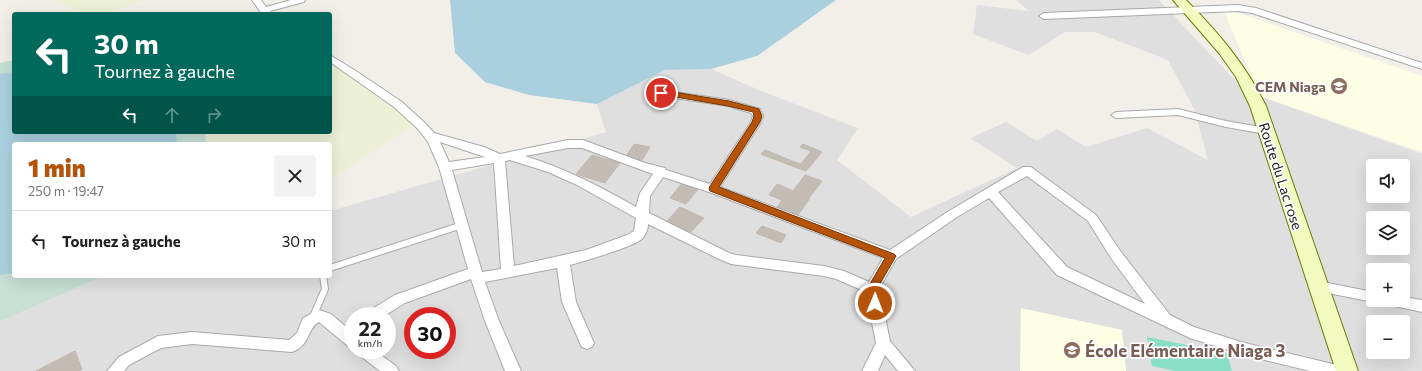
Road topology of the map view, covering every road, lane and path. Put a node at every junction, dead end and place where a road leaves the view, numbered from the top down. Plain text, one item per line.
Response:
1 (256, 0) edge
2 (301, 0) edge
3 (1185, 5) edge
4 (265, 12) edge
5 (1044, 16) dead end
6 (332, 59) edge
7 (1422, 66) edge
8 (661, 93) dead end
9 (1116, 115) dead end
10 (1266, 131) junction
11 (431, 136) junction
12 (505, 157) junction
13 (445, 167) junction
14 (661, 171) junction
15 (713, 189) junction
16 (991, 192) junction
17 (643, 216) junction
18 (462, 225) junction
19 (891, 256) junction
20 (563, 262) junction
21 (332, 267) edge
22 (508, 272) junction
23 (476, 275) junction
24 (323, 278) edge
25 (1318, 286) junction
26 (872, 289) junction
27 (1366, 296) edge
28 (1410, 304) edge
29 (1422, 306) edge
30 (387, 307) edge
31 (1165, 318) junction
32 (312, 319) junction
33 (344, 331) edge
34 (588, 343) dead end
35 (883, 343) junction
36 (375, 359) edge
37 (115, 371) edge
38 (391, 371) edge
39 (513, 371) edge
40 (870, 371) edge
41 (907, 371) edge
42 (1337, 371) edge
43 (1347, 371) edge

1 - 4 street
2 - 4 street
3 - 5 street
3 - 7 street
3 - 10 main road, Route du Lac rose
6 - 11 street
8 - 15 street
9 - 10 street
10 - 25 main road, Route du Lac rose
11 - 12 street
11 - 13 street
12 - 13 street
12 - 14 street
12 - 17 street
12 - 22 street
13 - 18 street
14 - 15 street
14 - 17 street
15 - 19 street
16 - 19 street
16 - 31 street
16 - 31 street
17 - 20 street
17 - 26 street
18 - 21 lane
18 - 23 street
19 - 26 street
20 - 22 street
20 - 34 street
22 - 23 street
23 - 30 street
23 - 39 street
24 - 32 lane
25 - 27 street
25 - 43 main road, Route du Lac rose
26 - 35 street
28 - 29 street
31 - 42 street
32 - 33 street
32 - 37 street
35 - 40 street
35 - 41 street
36 - 38 street

